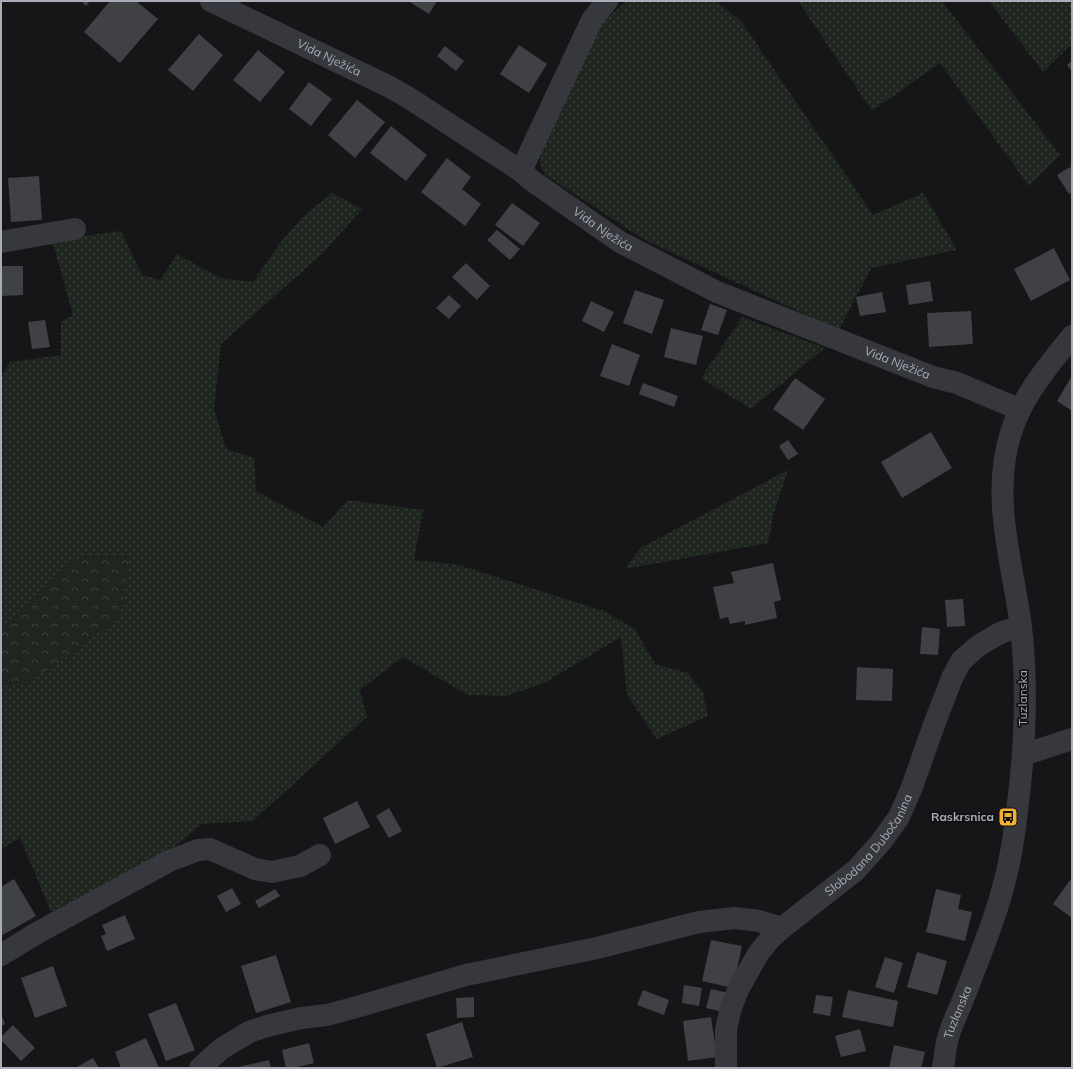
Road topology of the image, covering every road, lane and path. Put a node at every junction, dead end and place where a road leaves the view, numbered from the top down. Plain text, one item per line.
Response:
1 (212, 1) edge
2 (607, 1) edge
3 (521, 171) junction
4 (75, 229) dead end
5 (1, 242) edge
6 (1072, 336) edge
7 (1019, 409) junction
8 (1021, 626) junction
9 (1072, 739) edge
10 (1022, 755) junction
11 (320, 855) dead end
12 (782, 928) junction
13 (1, 955) edge
14 (200, 1068) edge
15 (726, 1068) edge
16 (943, 1068) edge

1 - 3 street, Vida Nježića
2 - 3 street
3 - 7 street, Vida Nježića
4 - 5 street
6 - 7 street, Tuzlanska
7 - 8 street, Tuzlanska
8 - 10 street, Tuzlanska
8 - 12 street, Slobodana Dubočanina
9 - 10 street
10 - 16 street, Tuzlanska
11 - 13 street
12 - 14 street
12 - 15 street, Slobodana Dubočanina

